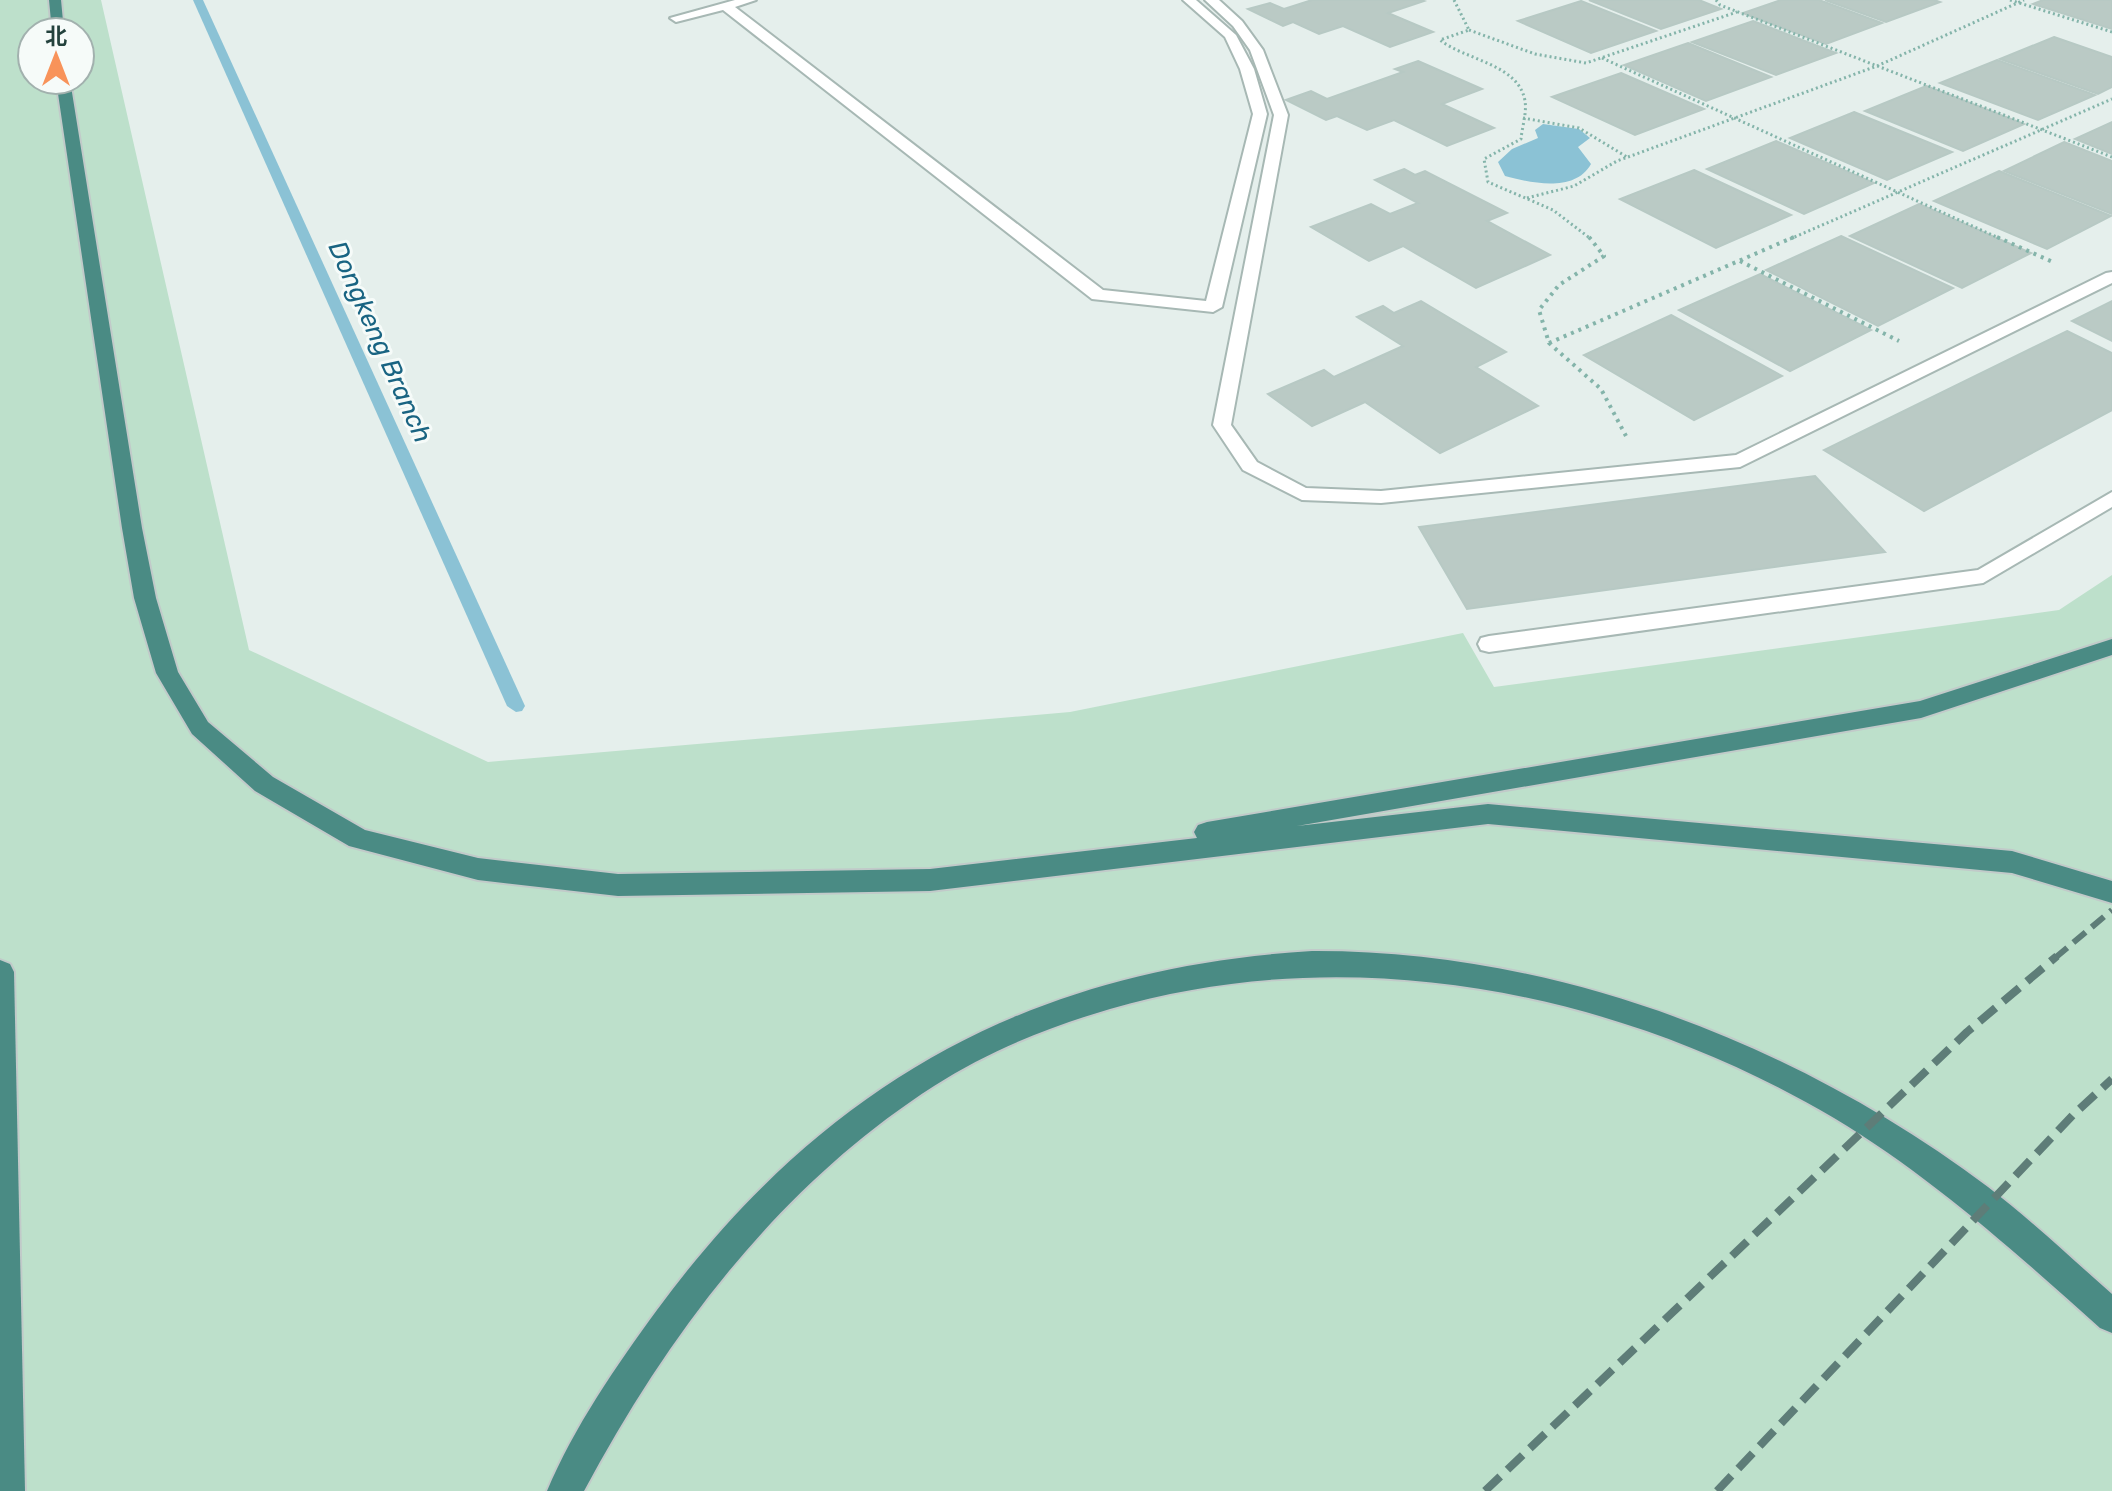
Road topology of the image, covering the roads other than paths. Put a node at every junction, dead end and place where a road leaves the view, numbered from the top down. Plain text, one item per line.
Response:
1 (750, 0) edge
2 (1189, 0) edge
3 (1216, 1) edge
4 (725, 6) junction
5 (676, 18) dead end
6 (65, 96) edge
7 (2106, 280) edge
8 (2112, 498) edge
9 (1489, 644) dead end
10 (2112, 647) edge
11 (930, 880) junction
12 (2112, 892) edge
13 (0, 972) edge
14 (2112, 1316) edge
15 (7, 1491) edge
16 (565, 1491) edge

1 - 4 street
2 - 4 street
3 - 7 street
4 - 5 street
6 - 11 highway
8 - 9 street
10 - 11 highway
11 - 12 highway
13 - 15 highway
14 - 16 highway

